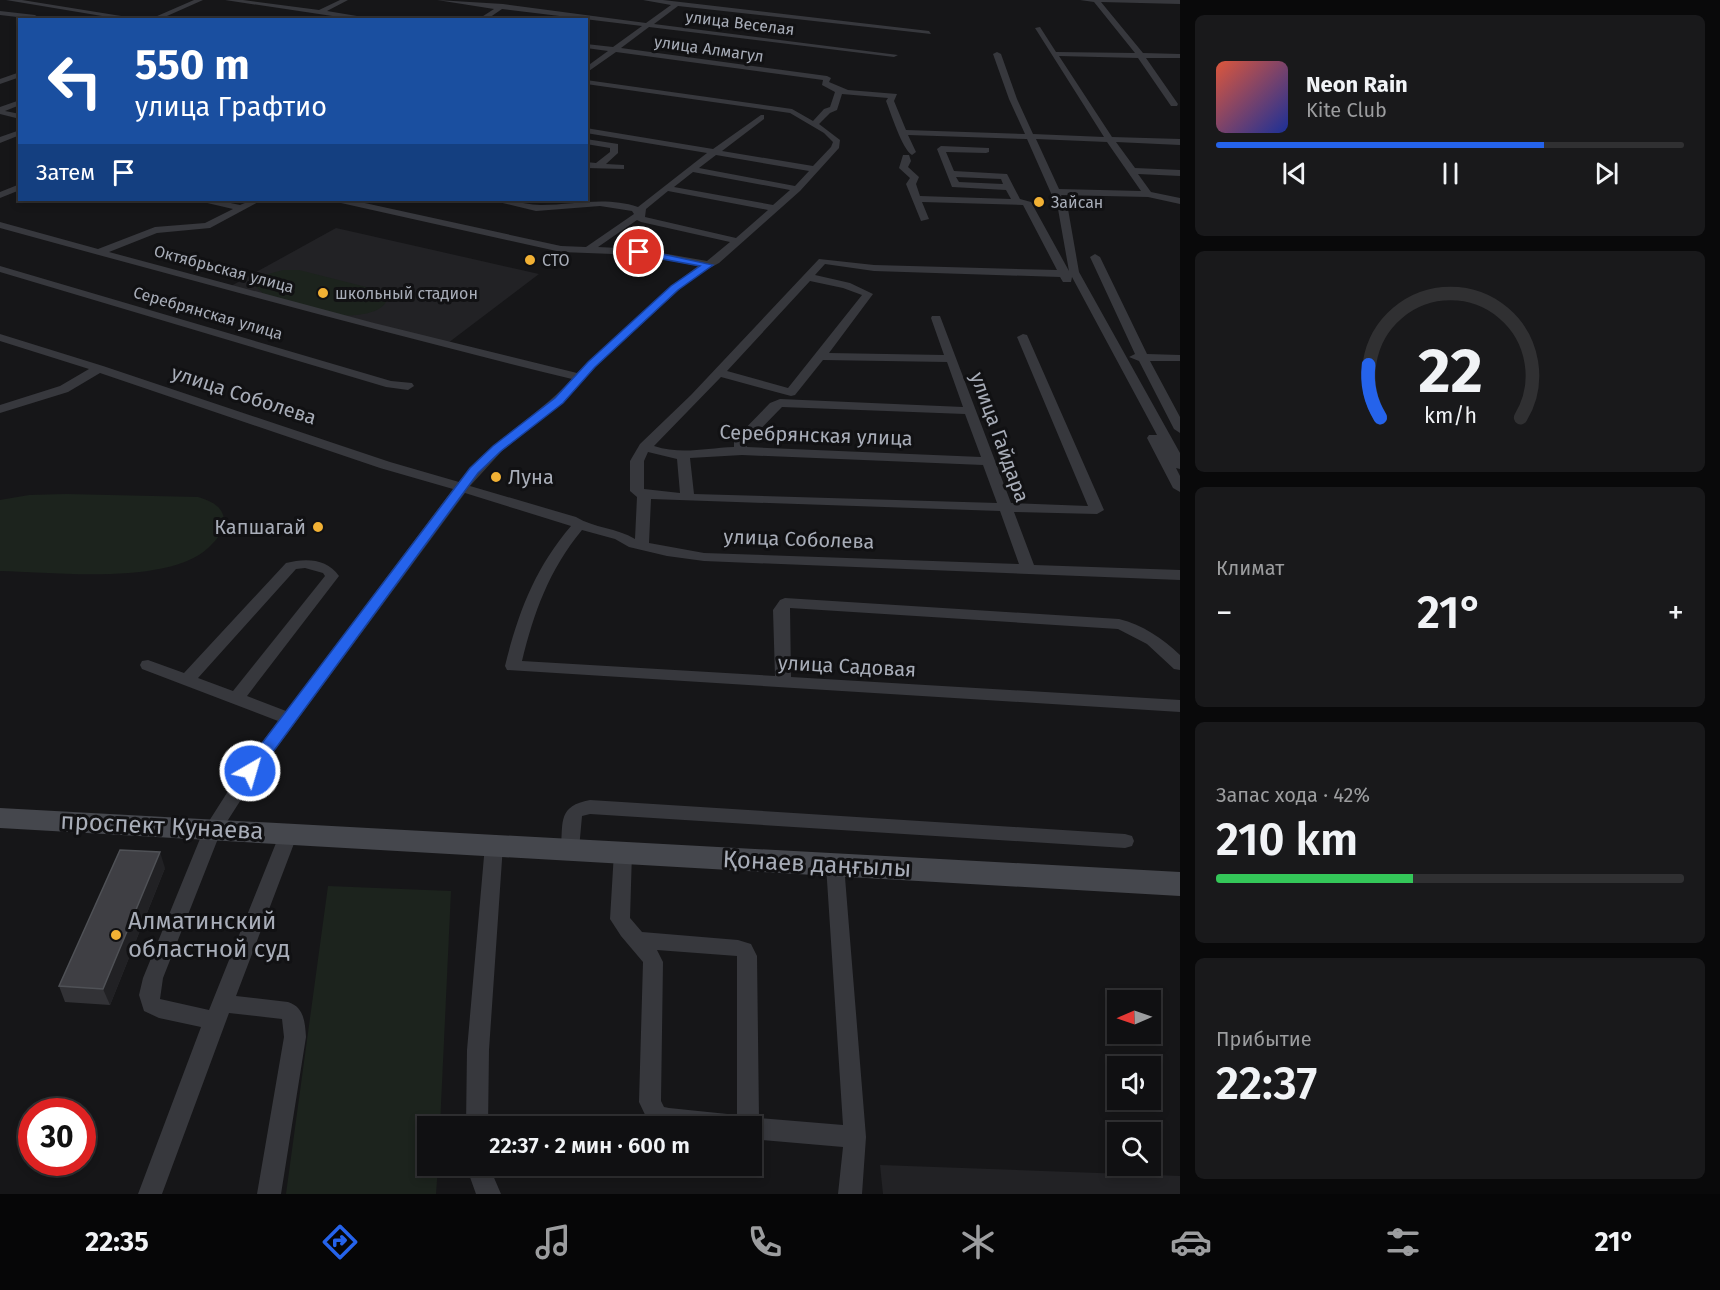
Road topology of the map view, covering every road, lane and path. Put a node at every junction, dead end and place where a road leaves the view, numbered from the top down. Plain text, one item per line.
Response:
1 (9, 0) edge
2 (200, 0) edge
3 (228, 0) edge
4 (345, 0) edge
5 (440, 0) edge
6 (513, 0) edge
7 (646, 0) edge
8 (1083, 0) edge
9 (1096, 0) edge
10 (1180, 2) edge
11 (676, 4) junction
12 (500, 8) junction
13 (321, 12) junction
14 (0, 13) edge
15 (35, 17) dead end
16 (130, 18) edge
17 (156, 18) edge
18 (308, 18) edge
19 (364, 18) edge
20 (483, 18) edge
21 (582, 18) edge
22 (588, 19) edge
23 (648, 26) junction
24 (1038, 28) dead end
25 (929, 33) dead end
26 (588, 46) edge
27 (616, 50) junction
28 (997, 54) dead end
29 (1054, 54) junction
30 (894, 55) dead end
31 (1141, 56) junction
32 (1180, 56) edge
33 (588, 70) edge
34 (18, 75) edge
35 (0, 82) edge
36 (588, 82) edge
37 (839, 90) junction
38 (18, 103) edge
39 (1174, 104) dead end
40 (0, 111) edge
41 (749, 115) dead end
42 (18, 116) edge
43 (761, 117) junction
44 (772, 118) dead end
45 (793, 121) dead end
46 (815, 124) junction
47 (588, 130) edge
48 (903, 132) junction
49 (18, 133) edge
50 (934, 133) junction
51 (1031, 136) junction
52 (1110, 140) junction
53 (0, 141) edge
54 (588, 141) edge
55 (18, 142) edge
56 (1180, 142) edge
57 (942, 148) junction
58 (986, 150) dead end
59 (714, 152) junction
60 (600, 164) junction
61 (588, 165) edge
62 (621, 167) dead end
63 (690, 169) junction
64 (815, 169) junction
65 (1132, 171) junction
66 (1180, 173) edge
67 (18, 188) edge
68 (666, 188) junction
69 (797, 189) junction
70 (1056, 192) junction
71 (1148, 194) junction
72 (0, 195) edge
73 (588, 199) edge
74 (917, 199) junction
75 (210, 201) edge
76 (256, 201) edge
77 (344, 201) edge
78 (501, 201) edge
79 (578, 201) edge
80 (1180, 201) edge
81 (1017, 202) junction
82 (240, 208) junction
83 (775, 208) junction
84 (639, 215) junction
85 (924, 219) dead end
86 (0, 225) edge
87 (738, 241) junction
88 (588, 250) junction
89 (99, 252) junction
90 (1095, 257) dead end
91 (709, 265) junction
92 (0, 269) edge
93 (1069, 273) junction
94 (808, 277) junction
95 (936, 318) dead end
96 (0, 337) edge
97 (1023, 337) dead end
98 (821, 356) junction
99 (1120, 357) junction
100 (1142, 357) junction
101 (1180, 358) edge
102 (950, 359) junction
103 (99, 368) junction
104 (718, 372) junction
105 (580, 377) junction
106 (408, 386) dead end
107 (0, 409) edge
108 (969, 411) junction
109 (1180, 429) edge
110 (645, 447) junction
111 (742, 451) junction
112 (683, 456) junction
113 (988, 460) junction
114 (1180, 465) edge
115 (460, 487) junction
116 (1180, 488) edge
117 (644, 495) junction
118 (687, 496) junction
119 (1005, 508) junction
120 (575, 523) junction
121 (642, 546) junction
122 (1028, 568) junction
123 (1180, 575) edge
124 (148, 665) dead end
125 (1180, 665) edge
126 (187, 680) junction
127 (783, 683) junction
128 (237, 698) junction
129 (1180, 706) edge
130 (291, 719) junction
131 (0, 818) edge
132 (213, 829) junction
133 (289, 833) junction
134 (1125, 841) dead end
135 (464, 843) joint
136 (494, 845) junction
137 (570, 849) junction
138 (623, 852) junction
139 (835, 865) junction
140 (1180, 884) edge
141 (637, 940) junction
142 (219, 1012) junction
143 (477, 1116) edge
144 (661, 1116) edge
145 (750, 1116) edge
146 (762, 1128) edge
147 (855, 1137) junction
148 (480, 1176) edge
149 (150, 1194) edge
150 (269, 1194) edge
151 (489, 1194) edge
152 (850, 1194) edge

1 - 16 street
2 - 17 street
3 - 13 street
4 - 13 street
5 - 12 street, улица Веселая
6 - 12 street
7 - 11 street
8 - 9 street
9 - 10 street
9 - 31 street
11 - 23 street
11 - 25 street
12 - 20 street
12 - 21 street, улица Веселая
13 - 18 street
13 - 19 street
14 - 15 street
22 - 23 street, улица Веселая
23 - 27 street
23 - 30 street, улица Веселая
24 - 29 street
26 - 27 street, улица Алмагул
27 - 33 street
27 - 37 street, улица Алмагул
28 - 51 street
29 - 31 street
29 - 52 street
31 - 32 street
31 - 39 street
34 - 35 street
36 - 46 street
37 - 46 street
37 - 48 street
38 - 40 street
40 - 42 street
41 - 43 street
43 - 44 street
43 - 59 street
45 - 46 street
46 - 64 street
47 - 59 street
48 - 50 street
48 - 74 street
49 - 53 street
50 - 51 street
50 - 57 street
51 - 52 street
51 - 70 street
52 - 56 street
52 - 65 street
53 - 55 street
54 - 60 street
57 - 58 street
57 - 81 street
59 - 63 street
59 - 64 street
60 - 61 street
60 - 62 street
63 - 68 street
63 - 69 street
64 - 69 street
65 - 66 street
65 - 71 street
67 - 72 street
68 - 83 street
68 - 84 street
69 - 83 street
70 - 71 street
70 - 93 street
71 - 80 street
73 - 84 street
74 - 81 street
74 - 85 street
75 - 82 street
76 - 82 street
77 - 88 street
78 - 79 street
81 - 93 street
82 - 89 street
83 - 87 street
84 - 87 street
84 - 88 street
86 - 89 street, Октябрьская улица
87 - 91 street
88 - 91 street
89 - 105 street, Октябрьская улица
90 - 100 street
91 - 105 street
92 - 106 street, Серебрянская улица
93 - 94 street
93 - 99 street
93 - 116 street
94 - 98 street
94 - 104 street
95 - 102 street, улица Гайдара
96 - 103 street, улица Соболева
97 - 119 street
98 - 102 street
98 - 104 street
99 - 100 street
99 - 114 street
100 - 101 street
100 - 109 street
102 - 108 street, улица Гайдара
103 - 107 street
103 - 115 street, улица Соболева
104 - 110 street
105 - 115 street
108 - 111 street
108 - 113 street, улица Гайдара
110 - 112 street
110 - 117 street
111 - 112 street, Серебрянская улица
111 - 113 street, Серебрянская улица
112 - 118 street
113 - 119 street, улица Гайдара
115 - 120 street, улица Соболева
115 - 130 street
117 - 118 street
117 - 121 street
118 - 119 street
119 - 122 street, улица Гайдара
120 - 121 street, улица Соболева
120 - 127 street, улица Садовая
121 - 122 street, улица Соболева
122 - 123 street, улица Соболева
124 - 126 street
125 - 127 street
126 - 128 street
126 - 128 street
127 - 129 street, улица Садовая
128 - 130 street
130 - 132 street
131 - 132 main road, проспект Кунаева
132 - 133 main road, проспект Кунаева
132 - 142 street
133 - 135 main road, проспект Кунаева
133 - 142 street
134 - 137 street
135 - 136 main road, Қонаев даңғылы
136 - 137 main road, Қонаев даңғылы
136 - 143 street
137 - 138 main road, Қонаев даңғылы
138 - 139 main road, Қонаев даңғылы
138 - 141 street
139 - 140 main road, Қонаев даңғылы
139 - 147 street
141 - 144 street
141 - 145 street
142 - 149 street
142 - 150 street
146 - 147 street
147 - 152 street
148 - 151 street

